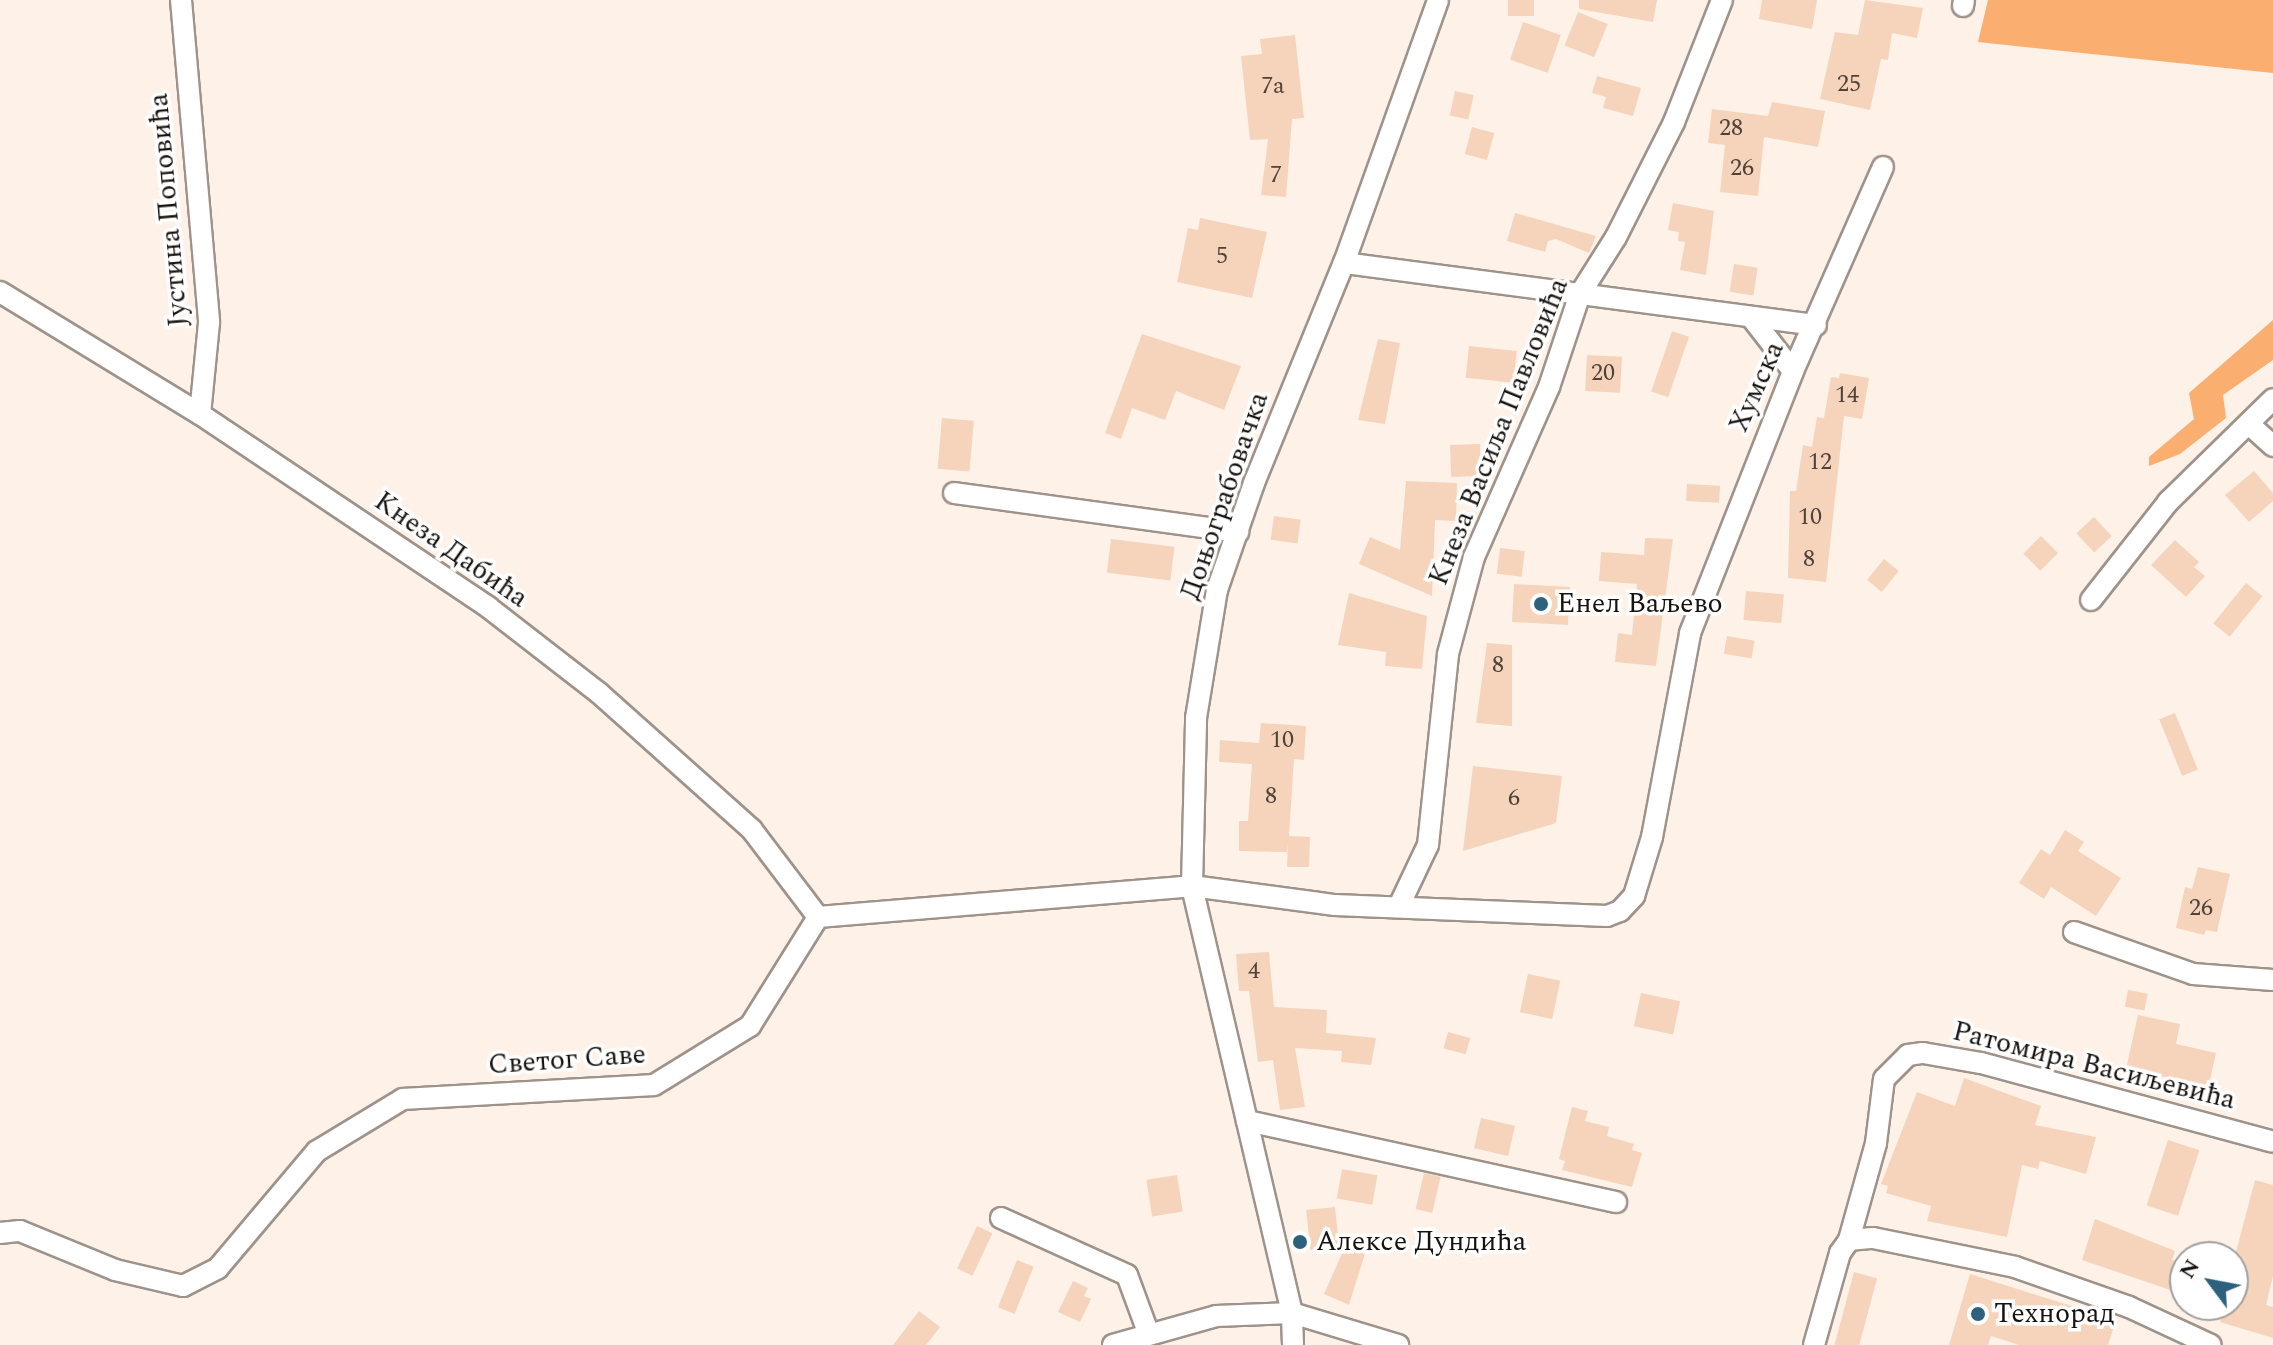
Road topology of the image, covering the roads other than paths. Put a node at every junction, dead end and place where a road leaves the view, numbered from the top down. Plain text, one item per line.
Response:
1 (181, 0) edge
2 (1438, 0) edge
3 (1722, 0) edge
4 (1883, 167) dead end
5 (1344, 263) junction
6 (0, 292) edge
7 (1580, 294) junction
8 (1751, 317) junction
9 (1816, 325) junction
10 (1793, 371) junction
11 (2273, 399) edge
12 (200, 414) junction
13 (2251, 426) junction
14 (2273, 446) edge
15 (954, 493) dead end
16 (1238, 532) junction
17 (2091, 600) dead end
18 (1192, 886) junction
19 (1399, 906) junction
20 (818, 917) junction
21 (2074, 932) dead end
22 (2273, 980) edge
23 (1247, 1121) junction
24 (2273, 1142) edge
25 (1616, 1202) dead end
26 (1001, 1218) dead end
27 (0, 1233) edge
28 (1849, 1240) junction
29 (1292, 1313) junction
30 (1148, 1332) junction
31 (1113, 1345) edge
32 (1293, 1345) edge
33 (1398, 1345) edge
34 (1814, 1345) edge
35 (2211, 1345) edge

1 - 12 street, Јустина Поповића
2 - 5 street, Доњограбовачка
3 - 7 street, Кнеза Васиља Павловића
4 - 9 street, Хумска
5 - 7 street
5 - 16 street, Доњограбовачка
6 - 12 street, Кнеза Дабића
7 - 8 street
7 - 19 street, Кнеза Васиља Павловића
8 - 9 street
8 - 10 street
9 - 10 street, Хумска
10 - 19 street, Хумска
11 - 13 street
12 - 20 street, Кнеза Дабића
13 - 14 street
13 - 17 street
15 - 16 street
16 - 18 street, Доњограбовачка
18 - 19 street, Хумска
18 - 20 street
18 - 23 street, Доњограбовачка
20 - 27 street, Светог Саве
21 - 22 street
23 - 25 street
23 - 29 street, Доњограбовачка
24 - 28 street, Ратомира Васиљевића
26 - 30 street
28 - 34 street
28 - 35 street
29 - 30 street
29 - 32 street, Доњограбовачка
29 - 33 street
30 - 31 street

